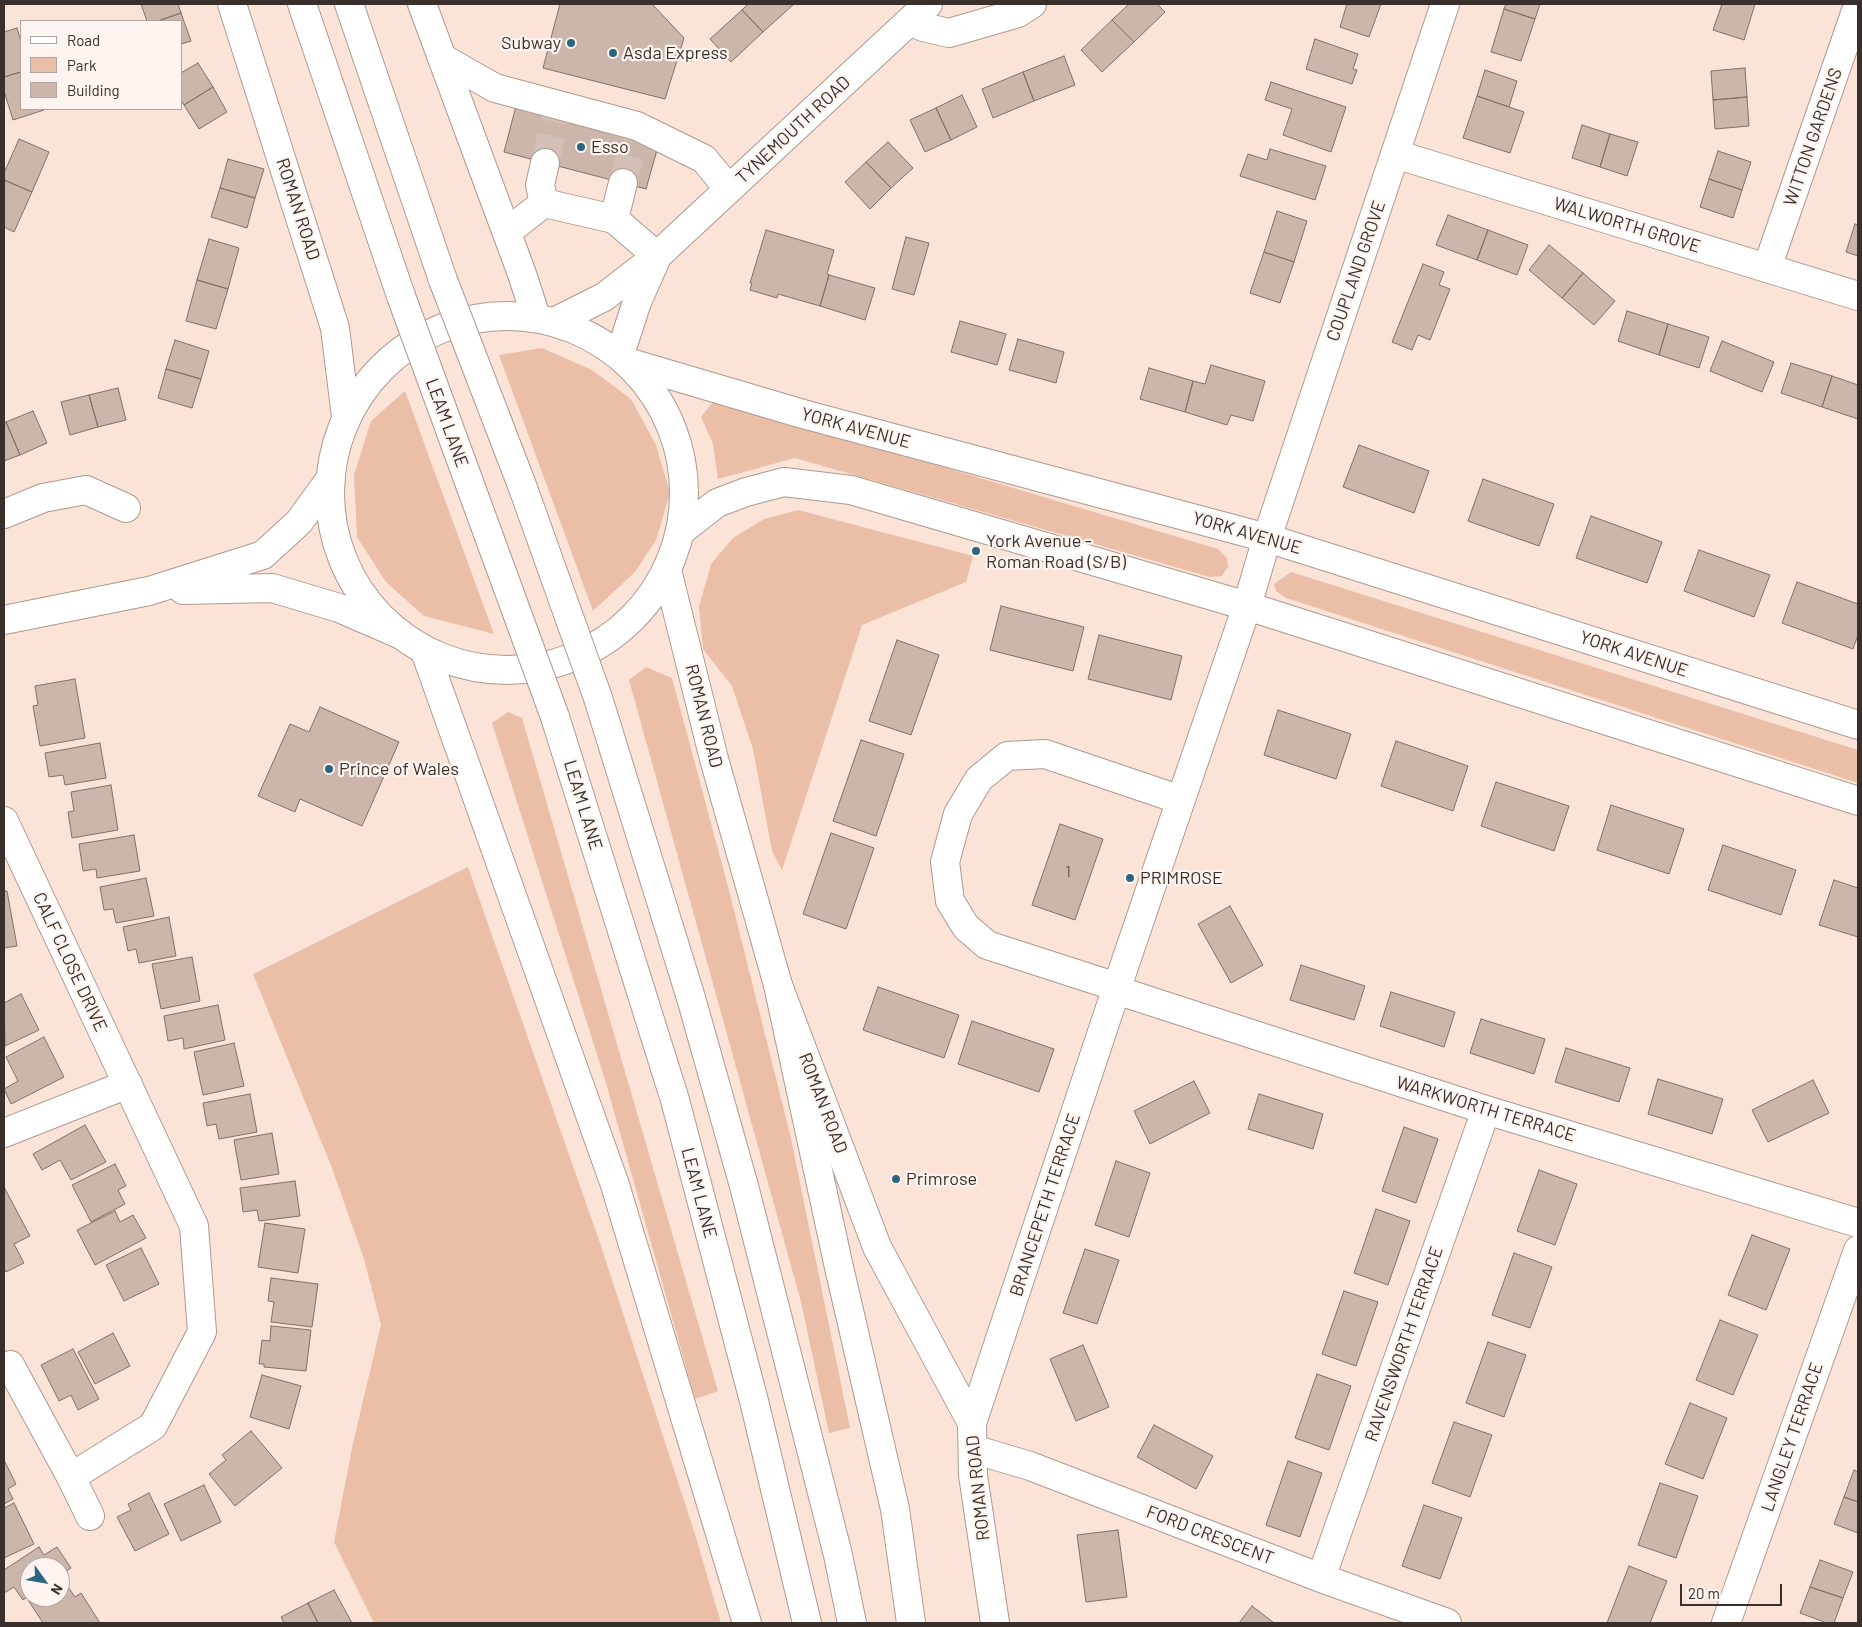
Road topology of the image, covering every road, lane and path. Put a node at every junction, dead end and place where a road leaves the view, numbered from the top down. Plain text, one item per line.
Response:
1 (232, 4) edge
2 (302, 4) edge
3 (349, 4) edge
4 (422, 4) edge
5 (1032, 4) edge
6 (1446, 4) edge
7 (1858, 5) edge
8 (919, 12) edge
9 (442, 58) junction
10 (1395, 154) junction
11 (545, 163) tunnel mouth
12 (623, 183) tunnel mouth
13 (729, 189) junction
14 (544, 203) junction
15 (614, 219) junction
16 (507, 232) junction
17 (657, 256) junction
18 (1767, 268) junction
19 (1858, 296) edge
20 (546, 319) junction
21 (625, 359) junction
22 (346, 418) junction
23 (331, 478) junction
24 (126, 508) dead end
25 (4, 514) edge
26 (681, 530) junction
27 (1267, 538) junction
28 (667, 570) junction
29 (149, 591) junction
30 (1248, 606) junction
31 (4, 620) edge
32 (399, 634) junction
33 (425, 651) junction
34 (1858, 725) edge
35 (1181, 800) junction
36 (1858, 801) edge
37 (7, 834) edge
38 (778, 985) junction
39 (1117, 988) junction
40 (128, 1084) junction
41 (1486, 1110) junction
42 (4, 1133) edge
43 (1858, 1223) edge
44 (1858, 1250) edge
45 (10, 1365) dead end
46 (973, 1436) junction
47 (71, 1477) junction
48 (90, 1516) dead end
49 (1321, 1578) junction
50 (747, 1623) edge
51 (807, 1623) edge
52 (852, 1623) edge
53 (911, 1623) edge
54 (995, 1623) edge
55 (1447, 1623) edge
56 (1726, 1623) edge

1 - 22 main road, ROMAN ROAD
2 - 51 main road, LEAM LANE, bridge
3 - 52 main road, bridge
4 - 9 main road
5 - 8 main road
6 - 10 main road, COUPLAND GROVE
7 - 18 main road, WITTON GARDENS
8 - 13 main road, TYNEMOUTH ROAD
9 - 13 main road
9 - 16 main road
10 - 18 main road, WALWORTH GROVE
10 - 27 main road, COUPLAND GROVE
11 - 14 main road
12 - 15 main road
13 - 17 main road, TYNEMOUTH ROAD
14 - 15 main road
14 - 16 main road
15 - 17 main road
16 - 20 main road
17 - 20 main road, TYNEMOUTH ROAD
17 - 21 main road, TYNEMOUTH ROAD
18 - 19 main road, WALWORTH GROVE
20 - 21 main road
20 - 22 main road
21 - 26 main road
21 - 27 main road, YORK AVENUE
22 - 23 main road
23 - 29 main road
23 - 32 main road
24 - 25 main road
26 - 28 main road
26 - 30 main road
27 - 30 main road, COUPLAND GROVE
27 - 34 main road, YORK AVENUE
28 - 33 main road
28 - 38 main road, ROMAN ROAD
29 - 31 main road
29 - 32 main road
30 - 35 main road, BRANCEPETH TERRACE
30 - 36 main road
32 - 33 main road
33 - 50 main road
35 - 39 main road, BRANCEPETH TERRACE
35 - 39 main road
37 - 40 main road, CALF CLOSE DRIVE
38 - 46 main road, ROMAN ROAD
38 - 53 main road
39 - 41 main road, WARKWORTH TERRACE
39 - 46 main road, BRANCEPETH TERRACE
40 - 42 main road
40 - 47 main road, CALF CLOSE DRIVE
41 - 43 main road, WARKWORTH TERRACE
41 - 49 main road, RAVENSWORTH TERRACE
44 - 56 main road, LANGLEY TERRACE
45 - 47 main road
46 - 49 main road, FORD CRESCENT
46 - 54 main road, ROMAN ROAD
47 - 48 main road
49 - 55 main road, FORD CRESCENT

